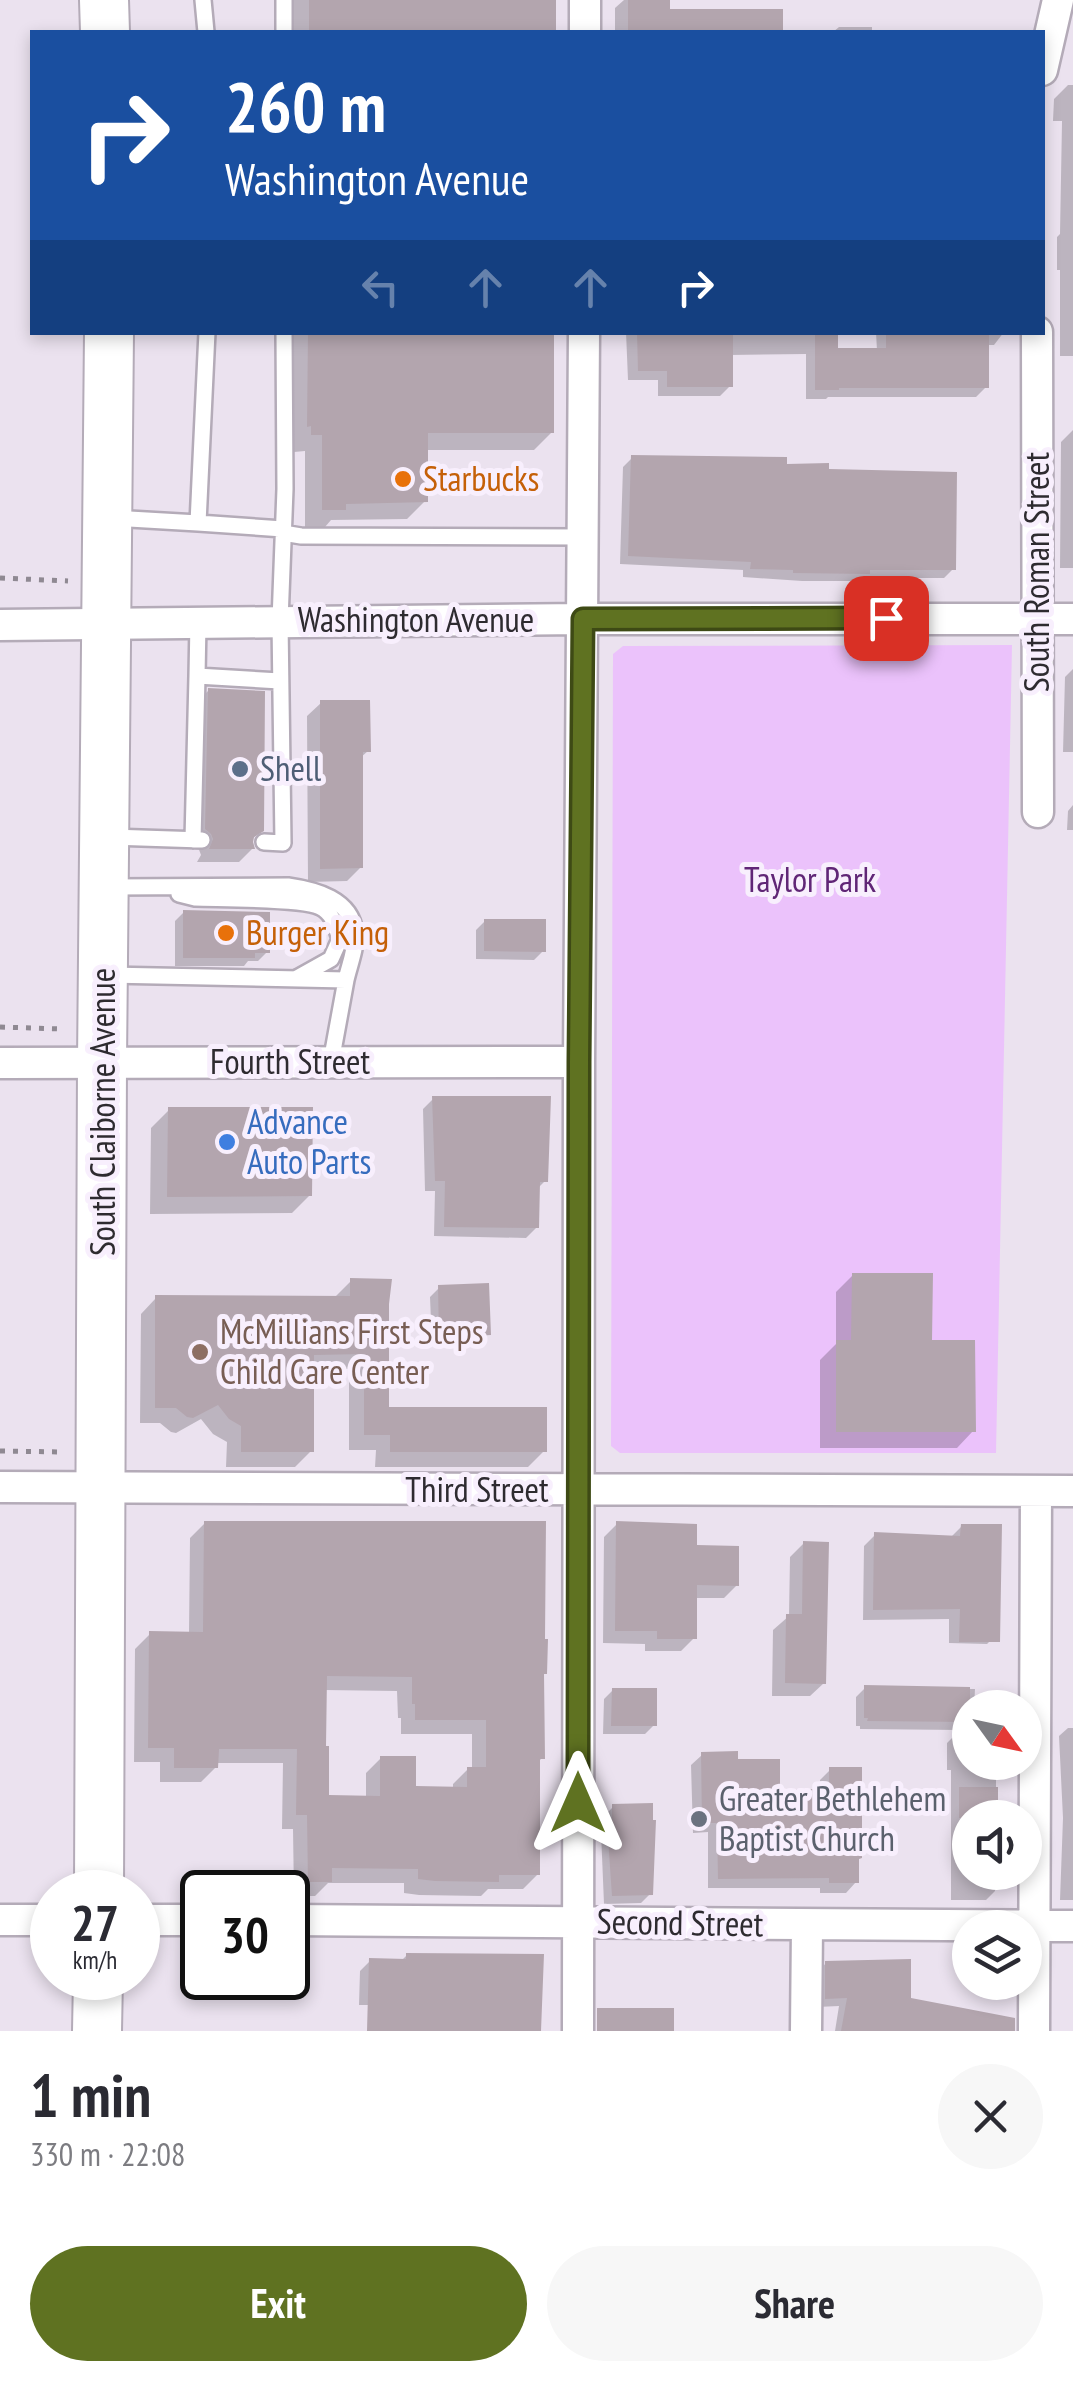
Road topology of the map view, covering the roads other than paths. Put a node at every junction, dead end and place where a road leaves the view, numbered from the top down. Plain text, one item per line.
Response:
1 (104, 0) edge
2 (204, 0) edge
3 (284, 0) edge
4 (585, 0) edge
5 (1058, 0) edge
6 (105, 30) edge
7 (206, 30) edge
8 (284, 30) edge
9 (585, 30) edge
10 (1045, 57) edge
11 (110, 335) edge
12 (207, 335) edge
13 (284, 335) edge
14 (584, 335) edge
15 (1037, 335) edge
16 (108, 518) junction
17 (198, 523) junction
18 (283, 531) junction
19 (583, 536) junction
20 (1037, 618) junction
21 (583, 619) junction
22 (1073, 619) edge
23 (280, 621) junction
24 (107, 622) junction
25 (198, 622) junction
26 (0, 625) edge
27 (197, 676) junction
28 (280, 681) junction
29 (264, 771) dead end
30 (282, 771) junction
31 (282, 809) junction
32 (264, 810) dead end
33 (1038, 812) dead end
34 (105, 837) junction
35 (264, 842) dead end
36 (128, 888) junction
37 (104, 975) junction
38 (296, 979) junction
39 (346, 980) junction
40 (102, 1062) junction
41 (331, 1062) junction
42 (579, 1062) junction
43 (0, 1063) edge
44 (100, 1487) junction
45 (0, 1488) edge
46 (578, 1490) junction
47 (1073, 1491) edge
48 (1036, 1492) junction
49 (99, 1870) edge
50 (1035, 1910) edge
51 (0, 1920) edge
52 (30, 1920) edge
53 (310, 1920) edge
54 (578, 1920) junction
55 (807, 1926) junction
56 (952, 1926) edge
57 (1042, 1926) edge
58 (1073, 1926) edge
59 (98, 2000) edge
60 (1034, 2000) edge
61 (98, 2031) edge
62 (578, 2031) edge
63 (806, 2031) edge
64 (1034, 2031) edge

1 - 6 main road
2 - 7 lane
3 - 8 lane
4 - 9 street
5 - 10 street
11 - 16 main road, South Claiborne Avenue
12 - 17 lane
13 - 18 lane
14 - 19 street
15 - 20 street, South Roman Street
16 - 17 lane
16 - 24 main road, South Claiborne Avenue
17 - 18 lane
18 - 19 lane
18 - 23 lane
19 - 21 street
20 - 21 street, Washington Avenue
20 - 22 street, Washington Avenue
20 - 33 street, South Roman Street
21 - 23 street, Washington Avenue
21 - 42 street
23 - 25 street, Washington Avenue
23 - 28 lane
24 - 25 street, Washington Avenue
24 - 26 street, Washington Avenue
24 - 34 main road, South Claiborne Avenue
25 - 27 lane
27 - 28 lane
27 - 34 lane
28 - 30 lane
29 - 30 lane
30 - 31 lane
31 - 32 lane
31 - 35 lane
34 - 36 main road, South Claiborne Avenue
36 - 37 main road, South Claiborne Avenue
36 - 38 lane
36 - 39 lane
37 - 38 lane
37 - 40 main road, South Claiborne Avenue
38 - 39 lane
39 - 41 lane
40 - 41 street, Fourth Street
40 - 43 street, Fourth Street
40 - 44 main road, South Claiborne Avenue
41 - 42 street, Fourth Street
42 - 46 street
44 - 45 street, Third Street
44 - 46 street, Third Street
44 - 49 main road, South Claiborne Avenue
46 - 48 street, Third Street
46 - 54 street
47 - 48 street, Third Street
48 - 50 street
51 - 52 street
53 - 54 street, Second Street
54 - 55 street, Second Street
54 - 62 street
55 - 56 street, Second Street
55 - 63 street
57 - 58 street, Second Street
59 - 61 main road
60 - 64 street

